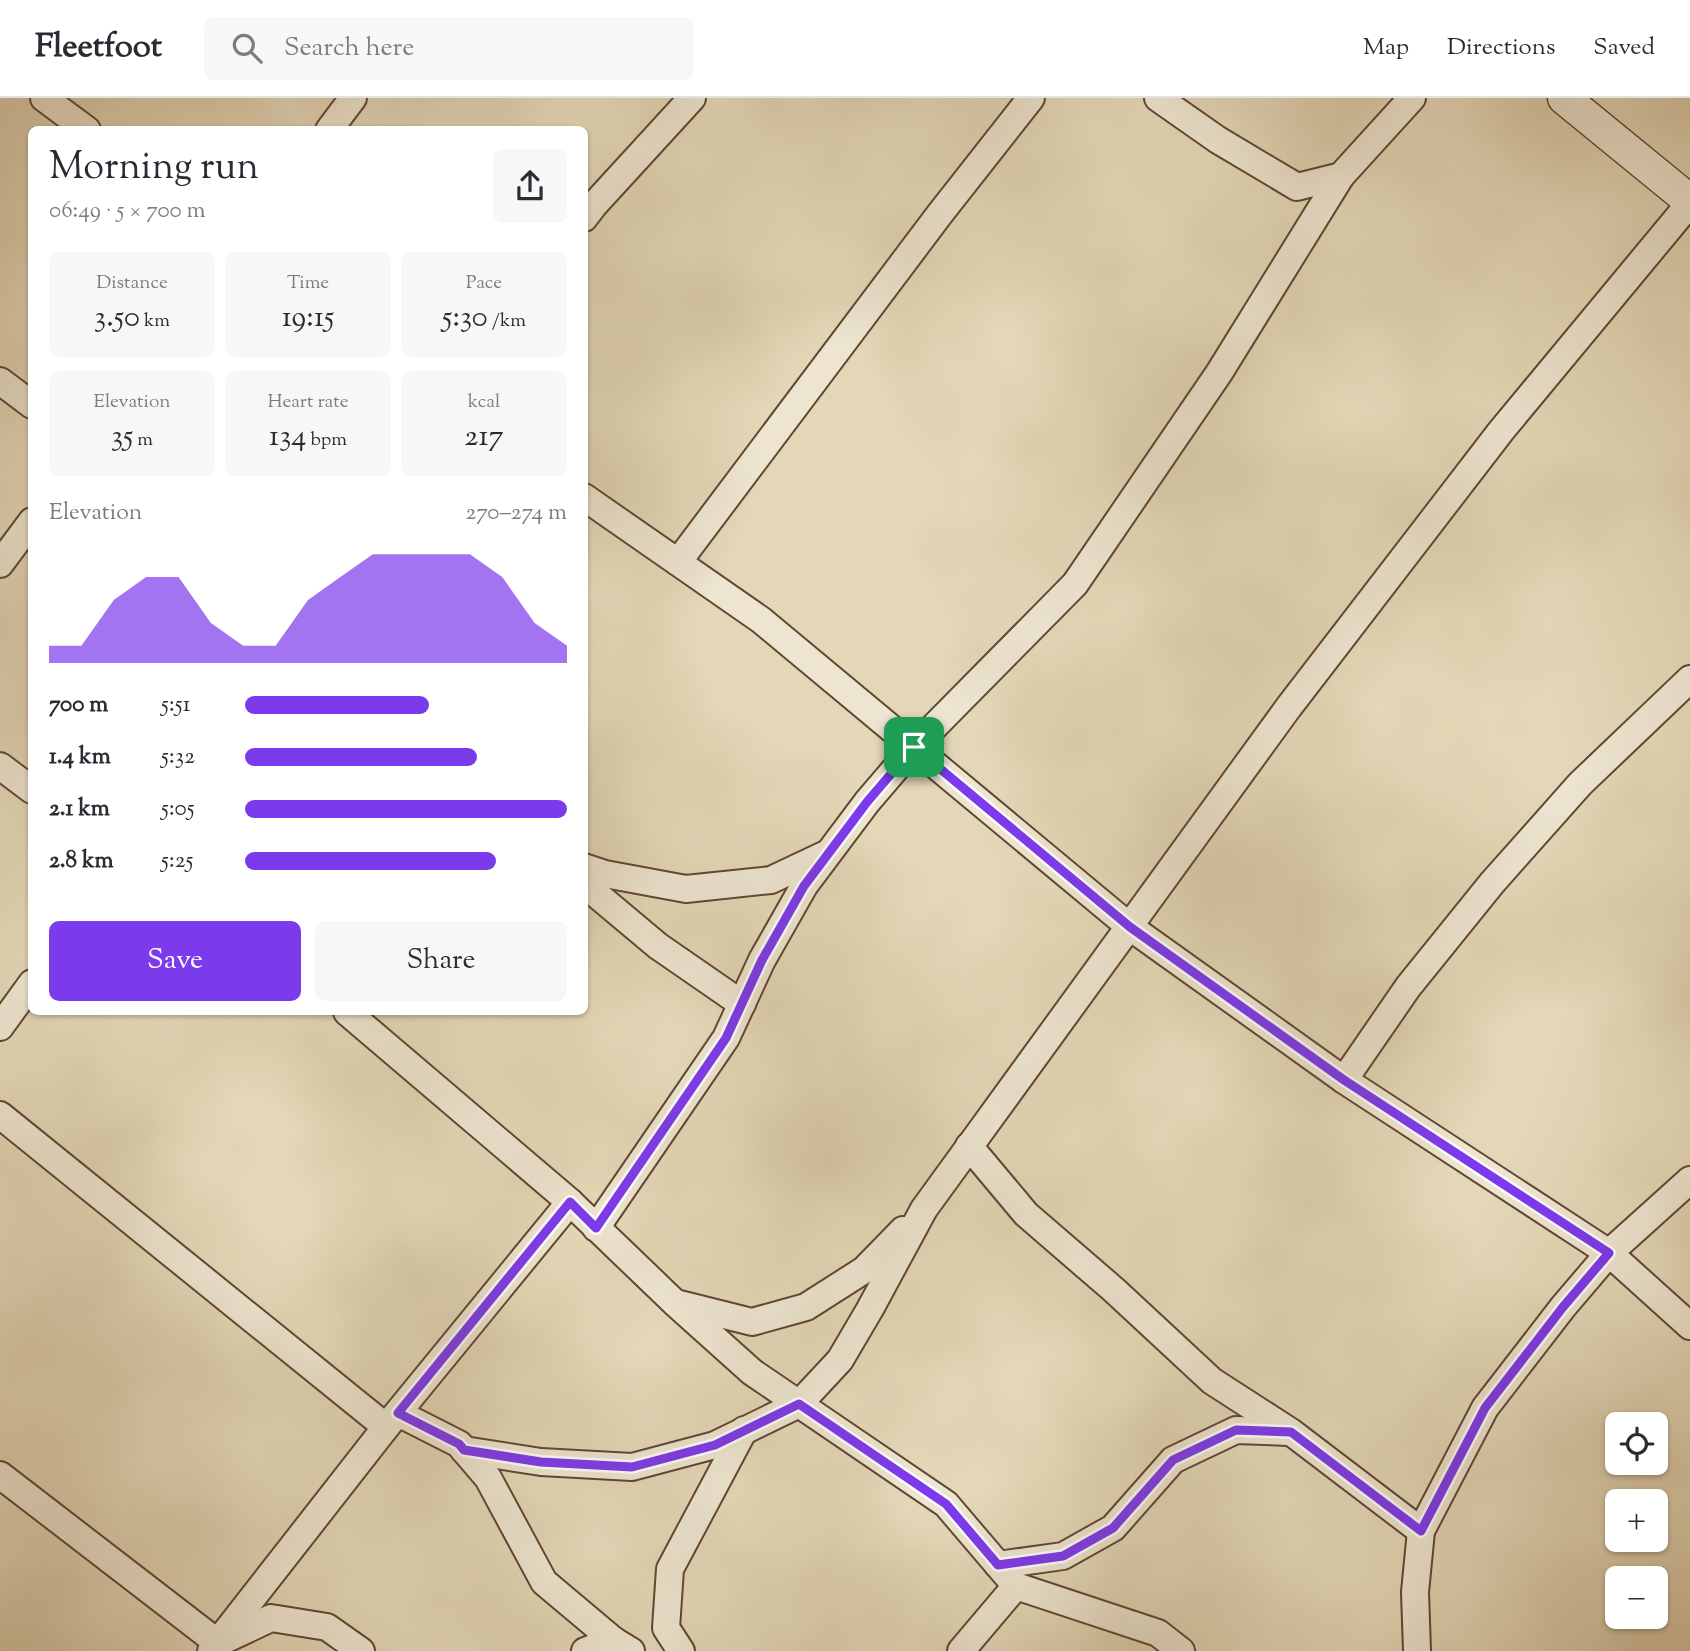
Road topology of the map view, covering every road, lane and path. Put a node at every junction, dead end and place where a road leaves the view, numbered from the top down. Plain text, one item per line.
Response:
1 (44, 98) edge
2 (353, 98) edge
3 (692, 98) edge
4 (1031, 98) edge
5 (1158, 98) edge
6 (1412, 98) edge
7 (1564, 98) edge
8 (82, 126) edge
9 (333, 126) edge
10 (1340, 177) junction
11 (1687, 211) edge
12 (588, 213) edge
13 (0, 381) edge
14 (28, 402) edge
15 (588, 500) edge
16 (28, 526) edge
17 (678, 562) junction
18 (0, 564) edge
19 (1690, 679) edge
20 (914, 747) junction
21 (0, 766) edge
22 (28, 787) edge
23 (829, 852) junction
24 (588, 868) edge
25 (588, 887) edge
26 (1130, 927) junction
27 (28, 988) edge
28 (742, 1004) junction
29 (350, 1015) edge
30 (0, 1027) edge
31 (1344, 1080) junction
32 (0, 1115) edge
33 (969, 1146) junction
34 (1690, 1180) edge
35 (570, 1202) junction
36 (924, 1209) junction
37 (596, 1228) junction
38 (1609, 1253) junction
39 (674, 1302) junction
40 (1690, 1326) edge
41 (799, 1404) junction
42 (392, 1420) junction
43 (744, 1430) junction
44 (1291, 1432) junction
45 (464, 1450) junction
46 (0, 1475) edge
47 (1421, 1531) junction
48 (998, 1565) junction
49 (1016, 1586) junction
50 (214, 1647) edge
51 (616, 1647) edge
52 (361, 1651) edge
53 (585, 1651) edge
54 (681, 1651) edge
55 (961, 1651) edge
56 (1181, 1651) edge
57 (1417, 1651) edge

1 - 8 street
2 - 9 street
3 - 12 street
4 - 17 street
5 - 10 street
6 - 10 street
7 - 11 street
10 - 20 street
11 - 26 street
13 - 14 street
15 - 17 street
16 - 18 street
17 - 20 street
19 - 31 street
20 - 23 street
20 - 26 street
21 - 22 street
23 - 24 street
23 - 28 street
25 - 28 street
26 - 31 street
26 - 33 street
27 - 30 street
28 - 37 street
29 - 35 street
31 - 38 street
32 - 42 street
33 - 36 street
33 - 44 street
34 - 38 street
35 - 37 street
35 - 42 street
36 - 39 street
36 - 41 street
37 - 39 street
38 - 40 street
38 - 47 street
39 - 41 street
41 - 43 street
41 - 48 street
42 - 45 street
42 - 50 street
43 - 45 street
43 - 54 street
44 - 47 street
44 - 48 street
45 - 51 street
46 - 50 street
47 - 57 street
48 - 49 street
49 - 55 street
49 - 56 street
50 - 52 street
51 - 53 street

